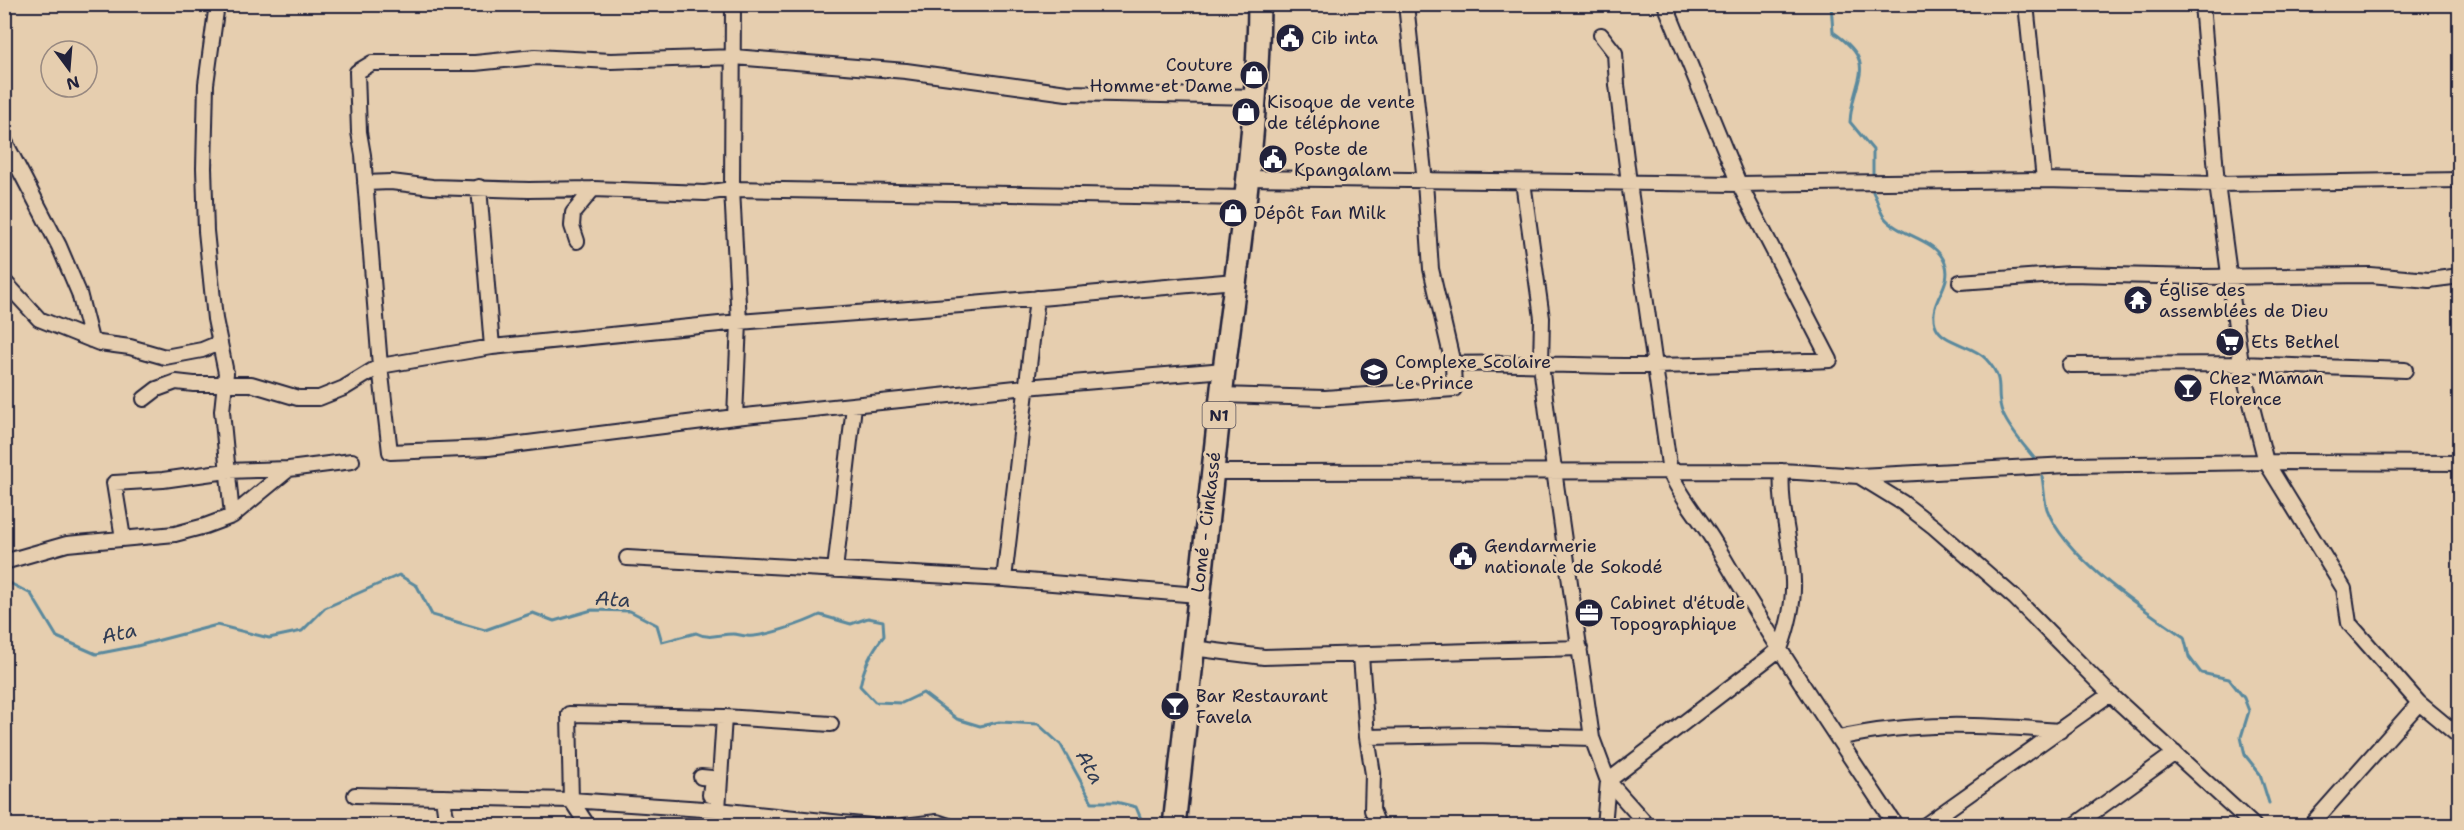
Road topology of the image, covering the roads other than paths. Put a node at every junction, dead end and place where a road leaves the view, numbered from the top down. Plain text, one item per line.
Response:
1 (217, 4) edge
2 (733, 4) edge
3 (1259, 4) edge
4 (1406, 4) edge
5 (1665, 4) edge
6 (2026, 4) edge
7 (2202, 4) edge
8 (1601, 35) dead end
9 (734, 57) junction
10 (1256, 97) junction
11 (4, 140) edge
12 (2044, 180) junction
13 (2460, 180) edge
14 (1425, 182) junction
15 (1523, 182) junction
16 (365, 183) junction
17 (1629, 183) junction
18 (1739, 184) junction
19 (2217, 184) junction
20 (479, 187) junction
21 (1247, 188) junction
22 (593, 189) junction
23 (732, 189) junction
24 (577, 241) dead end
25 (2231, 275) junction
26 (2460, 276) edge
27 (4, 281) edge
28 (1235, 281) junction
29 (1960, 282) dead end
30 (1038, 298) junction
31 (739, 322) junction
32 (91, 340) junction
33 (219, 343) junction
34 (492, 347) junction
35 (1453, 364) junction
36 (2241, 364) junction
37 (1541, 365) junction
38 (2070, 365) dead end
39 (380, 366) junction
40 (1655, 366) junction
41 (1224, 370) junction
42 (2405, 370) dead end
43 (225, 383) junction
44 (1026, 387) junction
45 (1221, 395) junction
46 (144, 399) dead end
47 (854, 406) junction
48 (735, 417) junction
49 (352, 461) dead end
50 (2266, 462) junction
51 (2460, 463) edge
52 (289, 469) junction
53 (1554, 470) junction
54 (227, 471) junction
55 (1782, 471) junction
56 (1212, 472) junction
57 (1670, 472) junction
58 (1859, 476) junction
59 (232, 516) junction
60 (123, 538) junction
61 (627, 558) dead end
62 (4, 562) edge
63 (835, 570) junction
64 (1004, 579) junction
65 (1198, 595) junction
66 (1192, 648) junction
67 (1580, 648) junction
68 (1779, 649) junction
69 (1361, 656) junction
70 (2110, 694) junction
71 (2419, 703) junction
72 (724, 717) junction
73 (831, 724) dead end
74 (2060, 731) junction
75 (1367, 737) junction
76 (2460, 737) edge
77 (1592, 738) junction
78 (1839, 738) junction
79 (2175, 753) junction
80 (700, 777) dead end
81 (1608, 781) junction
82 (356, 795) dead end
83 (443, 797) junction
84 (571, 800) junction
85 (720, 808) junction
86 (449, 825) edge
87 (588, 825) edge
88 (719, 825) edge
89 (871, 825) edge
90 (904, 825) edge
91 (949, 825) edge
92 (1174, 825) edge
93 (1378, 825) edge
94 (1604, 825) edge
95 (1648, 825) edge
96 (1896, 825) edge
97 (1924, 825) edge
98 (2074, 825) edge
99 (2254, 825) edge
100 (2310, 825) edge

1 - 33 street
2 - 9 street
3 - 10 highway, Lomé - Cinkassé / N1
4 - 14 street
5 - 18 street
6 - 12 street
7 - 19 street
8 - 17 street
9 - 10 street
9 - 16 street
9 - 23 street
10 - 21 highway, Lomé - Cinkassé / N1
11 - 32 street
12 - 18 street
12 - 19 street
13 - 19 street
14 - 15 street
14 - 21 street
14 - 35 street
15 - 17 street
15 - 37 street
16 - 20 street
16 - 39 street
17 - 18 street
17 - 40 street
18 - 40 street
19 - 25 street
20 - 22 street
20 - 34 street
21 - 23 street
21 - 28 highway, Lomé - Cinkassé / N1
22 - 23 street
22 - 24 street
23 - 31 street
25 - 26 street
25 - 29 street
25 - 36 street
27 - 32 street
28 - 30 street
28 - 41 highway, Lomé - Cinkassé / N1
30 - 31 street
30 - 44 street
31 - 34 street
31 - 48 street
32 - 33 street
33 - 43 street
34 - 39 street
35 - 37 street
35 - 45 street
36 - 38 street
36 - 42 street
36 - 50 street
37 - 40 street
37 - 53 street
39 - 43 street
39 - 48 street
40 - 57 street
41 - 44 street
41 - 45 highway, Lomé - Cinkassé / N1
43 - 46 street
43 - 54 street
44 - 47 street
44 - 64 street
45 - 56 highway, Lomé - Cinkassé / N1
47 - 48 street
47 - 63 street
49 - 52 street
50 - 51 street
50 - 58 street
50 - 71 street
52 - 54 street
52 - 59 street
53 - 56 street
53 - 57 street
53 - 67 street
54 - 59 street
54 - 60 street
55 - 57 street
55 - 58 street
55 - 68 street
56 - 65 highway, Lomé - Cinkassé / N1
57 - 68 street
58 - 70 street
59 - 60 street
60 - 62 street
61 - 63 street
63 - 64 street
64 - 65 street
65 - 66 highway, Lomé - Cinkassé / N1
66 - 69 street
66 - 92 highway, Lomé - Cinkassé / N1
67 - 69 street
67 - 77 street
68 - 78 street
68 - 81 street
69 - 75 street
70 - 74 street
70 - 79 street
71 - 76 street
71 - 100 street
72 - 73 street
72 - 84 street
72 - 85 street
74 - 78 street
74 - 97 street
75 - 77 street
75 - 93 street
77 - 81 street
78 - 96 street
79 - 98 street
79 - 99 street
80 - 85 street
81 - 94 street
81 - 95 street
82 - 83 street
83 - 84 street
83 - 86 street
84 - 85 street
84 - 87 street
85 - 88 street
85 - 89 street
90 - 91 street

